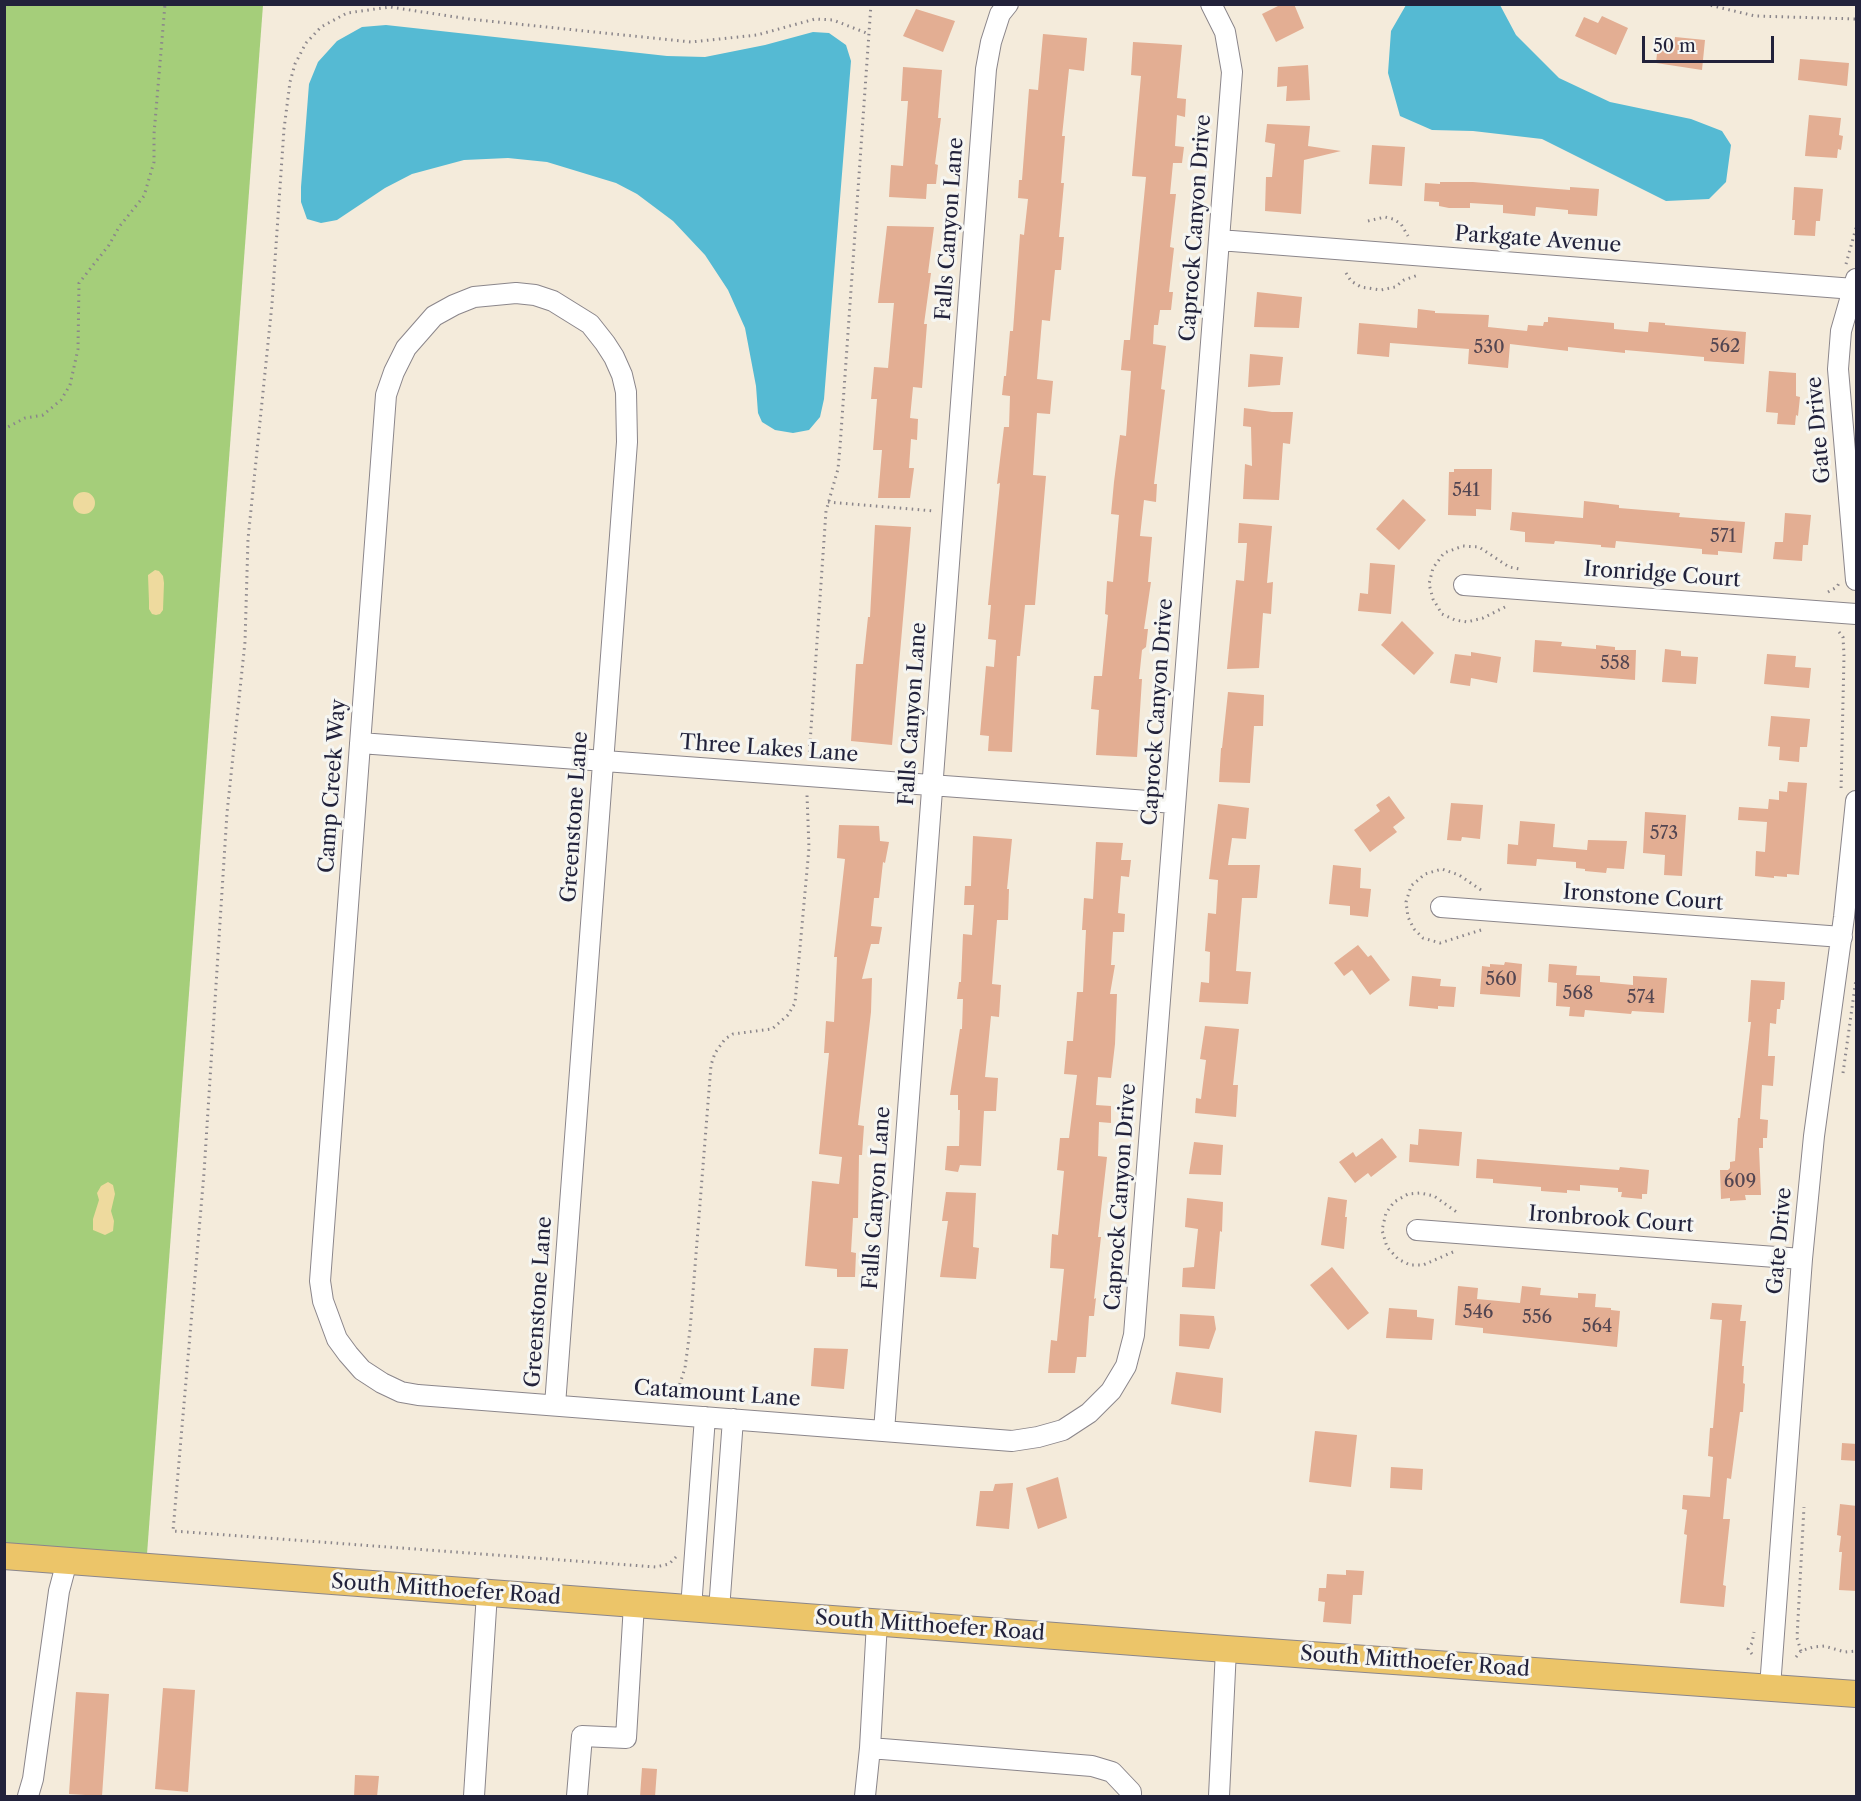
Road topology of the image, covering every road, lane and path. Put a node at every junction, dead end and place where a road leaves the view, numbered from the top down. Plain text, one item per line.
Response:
1 (165, 4) edge
2 (871, 4) edge
3 (1008, 4) edge
4 (1211, 4) edge
5 (1705, 4) edge
6 (1857, 18) edge
7 (1368, 221) dead end
8 (1857, 228) edge
9 (1412, 237) dead end
10 (1219, 240) junction
11 (1840, 267) dead end
12 (1346, 273) dead end
13 (1418, 275) dead end
14 (1855, 284) edge
15 (516, 293) joint
16 (4, 431) edge
17 (828, 502) junction
18 (953, 513) junction
19 (1525, 570) dead end
20 (1849, 580) edge
21 (1464, 585) dead end
22 (1826, 593) dead end
23 (1512, 604) dead end
24 (1857, 614) edge
25 (1835, 630) dead end
26 (360, 743) junction
27 (603, 761) junction
28 (808, 776) junction
29 (932, 785) junction
30 (1848, 798) edge
31 (1175, 803) junction
32 (1494, 893) dead end
33 (1441, 907) dead end
34 (1488, 929) dead end
35 (1842, 937) junction
36 (1857, 980) edge
37 (1841, 1084) dead end
38 (1460, 1215) dead end
39 (1417, 1230) dead end
40 (1454, 1252) dead end
41 (1802, 1259) junction
42 (348, 1354) joint
43 (555, 1406) junction
44 (1089, 1413) joint
45 (673, 1414) junction
46 (705, 1417) junction
47 (734, 1419) junction
48 (884, 1431) junction
49 (1804, 1498) dead end
50 (4, 1556) edge
51 (68, 1561) junction
52 (487, 1593) junction
53 (634, 1604) junction
54 (691, 1608) junction
55 (719, 1610) junction
56 (877, 1622) junction
57 (1754, 1632) dead end
58 (1226, 1648) junction
59 (1801, 1651) junction
60 (1857, 1651) edge
61 (1752, 1654) dead end
62 (1796, 1657) dead end
63 (1770, 1688) junction
64 (1857, 1694) edge
65 (870, 1748) junction
66 (28, 1797) edge
67 (474, 1797) edge
68 (577, 1797) edge
69 (865, 1797) edge
70 (1131, 1797) edge
71 (1219, 1797) edge

1 - 16 path
2 - 17 path
3 - 18 street, Falls Canyon Lane
4 - 10 street, Caprock Canyon Drive
5 - 6 path
7 - 9 path
8 - 11 path
10 - 14 street, Parkgate Avenue
10 - 31 street, Caprock Canyon Drive
12 - 13 path
14 - 20 street, Gate Drive
15 - 26 street, Camp Creek Way
15 - 27 street, Greenstone Lane
17 - 18 path
17 - 28 path
18 - 29 street, Falls Canyon Lane
19 - 23 path
20 - 22 path
21 - 24 street, Ironridge Court
25 - 30 path
26 - 27 street, Three Lakes Lane
26 - 42 street, Camp Creek Way
27 - 28 street, Three Lakes Lane
27 - 43 street, Greenstone Lane
28 - 29 street, Three Lakes Lane
28 - 45 path
29 - 31 street, Three Lakes Lane
29 - 48 street, Falls Canyon Lane
30 - 35 street, Gate Drive
31 - 44 street, Caprock Canyon Drive
32 - 34 path
33 - 35 street, Ironstone Court
35 - 41 street, Gate Drive
36 - 37 path
38 - 40 path
39 - 41 street, Ironbrook Court
41 - 63 street, Gate Drive
42 - 43 street, Catamount Lane
43 - 45 street, Catamount Lane
44 - 48 street, Catamount Lane
45 - 46 street, Catamount Lane
46 - 47 street, Catamount Lane
46 - 54 street
47 - 48 street, Catamount Lane
47 - 55 street
49 - 59 path
50 - 51 main road, South Mitthoefer Road
51 - 52 main road, South Mitthoefer Road
51 - 66 street
52 - 53 main road, South Mitthoefer Road
52 - 67 street
53 - 54 main road, South Mitthoefer Road
53 - 68 street
54 - 55 main road, South Mitthoefer Road
55 - 56 main road, South Mitthoefer Road
56 - 58 main road, South Mitthoefer Road
56 - 65 street
57 - 61 path
58 - 63 main road, South Mitthoefer Road
58 - 71 street
59 - 60 path
59 - 62 path
63 - 64 main road, South Mitthoefer Road
65 - 69 street
65 - 70 street

